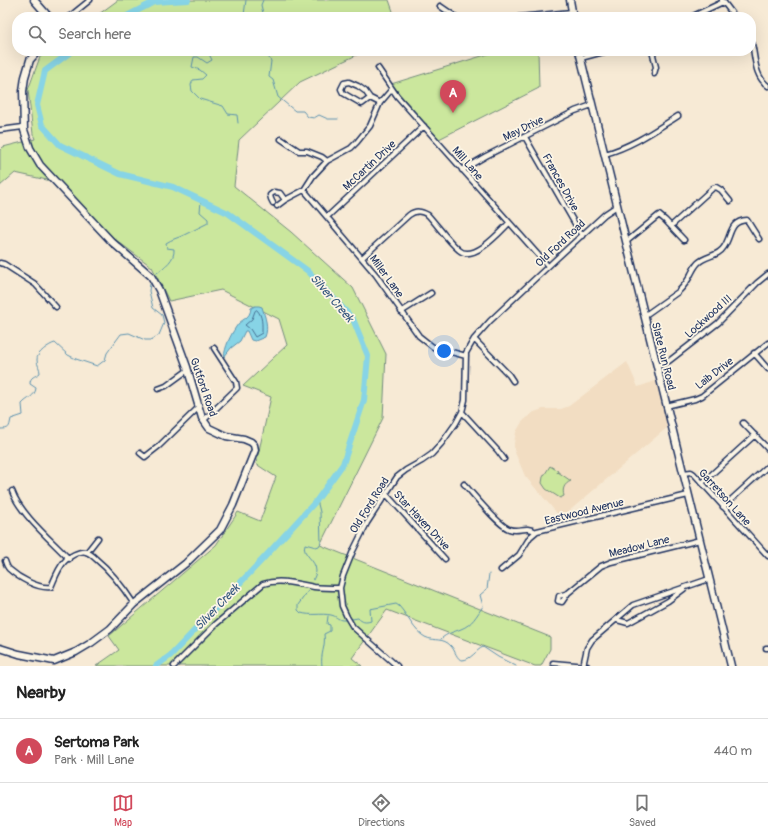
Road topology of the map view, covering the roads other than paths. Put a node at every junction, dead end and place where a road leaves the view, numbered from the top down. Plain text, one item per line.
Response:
1 (34, 0) edge
2 (90, 0) edge
3 (570, 0) edge
4 (723, 1) edge
5 (440, 6) dead end
6 (45, 12) edge
7 (75, 12) edge
8 (449, 12) edge
9 (572, 12) edge
10 (701, 12) edge
11 (731, 12) edge
12 (34, 56) edge
13 (588, 56) edge
14 (653, 56) edge
15 (754, 56) edge
16 (581, 58) joint
17 (378, 68) dead end
18 (654, 74) dead end
19 (768, 86) edge
20 (392, 89) junction
21 (370, 98) junction
22 (380, 103) junction
23 (592, 105) junction
24 (678, 116) dead end
25 (24, 126) junction
26 (424, 126) junction
27 (0, 130) edge
28 (525, 137) junction
29 (281, 139) dead end
30 (605, 154) junction
31 (327, 161) junction
32 (462, 170) junction
33 (304, 190) junction
34 (285, 200) junction
35 (730, 201) dead end
36 (617, 206) junction
37 (327, 217) junction
38 (510, 223) junction
39 (671, 226) junction
40 (582, 236) junction
41 (759, 239) dead end
42 (684, 240) dead end
43 (626, 242) junction
44 (362, 258) junction
45 (0, 263) edge
46 (548, 266) junction
47 (768, 274) edge
48 (431, 293) dead end
49 (56, 307) dead end
50 (401, 312) junction
51 (644, 316) junction
52 (474, 339) junction
53 (768, 343) edge
54 (214, 348) dead end
55 (754, 353) junction
56 (466, 356) junction
57 (656, 366) junction
58 (768, 369) edge
59 (188, 370) junction
60 (513, 382) dead end
61 (158, 389) dead end
62 (666, 406) junction
63 (198, 407) junction
64 (462, 412) junction
65 (204, 420) junction
66 (743, 423) dead end
67 (755, 435) junction
68 (768, 449) edge
69 (140, 453) dead end
70 (504, 459) dead end
71 (768, 466) edge
72 (683, 473) junction
73 (702, 483) junction
74 (464, 484) dead end
75 (12, 491) dead end
76 (386, 494) junction
77 (688, 495) junction
78 (722, 507) junction
79 (536, 532) junction
80 (98, 538) dead end
81 (700, 540) junction
82 (88, 552) junction
83 (768, 556) edge
84 (69, 558) junction
85 (445, 559) dead end
86 (5, 561) dead end
87 (501, 570) dead end
88 (709, 579) junction
89 (686, 587) junction
90 (340, 588) junction
91 (568, 593) dead end
92 (134, 604) junction
93 (616, 620) junction
94 (0, 648) edge
95 (553, 663) dead end
96 (174, 666) edge
97 (397, 666) edge
98 (583, 666) edge
99 (587, 666) edge
100 (731, 666) edge

1 - 6 street
2 - 7 street
3 - 9 street
4 - 10 street
4 - 11 street
5 - 8 street
12 - 25 street, Gutford Road
13 - 16 street
14 - 18 street
15 - 19 street
16 - 23 street, Slate Run Road
17 - 20 street, Mill Lane
20 - 22 street
20 - 26 street, Mill Lane
21 - 21 street
21 - 22 street
22 - 31 street
23 - 28 street, May Drive
23 - 30 street, Slate Run Road
24 - 30 street
25 - 27 street
25 - 59 street, Gutford Road
26 - 32 street, Mill Lane
26 - 37 street, McCartin Drive
28 - 32 street, May Drive
28 - 40 street, Frances Drive
29 - 31 street
30 - 36 street, Slate Run Road
31 - 33 street
32 - 38 street, Mill Lane
33 - 34 street
33 - 37 street, Miller Lane
34 - 34 street
35 - 39 street
36 - 40 street, Old Ford Road
36 - 43 street, Slate Run Road
37 - 44 street, Miller Lane
38 - 44 street
38 - 46 street, Mill Lane
39 - 42 street
39 - 43 street
40 - 46 street, Old Ford Road
41 - 51 street
43 - 51 street, Slate Run Road
44 - 50 street, Miller Lane
45 - 49 street
46 - 52 street, Old Ford Road
47 - 57 street, Lockwood III
48 - 50 street
50 - 56 street, Miller Lane
51 - 57 street, Slate Run Road
52 - 56 street, Old Ford Road
52 - 60 street
53 - 55 street, Laib Drive
54 - 65 street
55 - 58 street
55 - 62 street, Laib Drive
56 - 64 street, Old Ford Road
57 - 62 street, Slate Run Road
59 - 61 street
59 - 63 street, Gutford Road
62 - 72 street, Slate Run Road
63 - 65 street, Gutford Road
63 - 69 street
64 - 70 street
64 - 76 street, Old Ford Road
65 - 92 street, Gutford Road
66 - 67 street
67 - 68 street
67 - 73 street
71 - 78 street
72 - 73 street, Garretson Lane
72 - 77 street, Slate Run Road
73 - 78 street, Garretson Lane
74 - 79 street
75 - 84 street
76 - 85 street, Star Haven Drive
76 - 90 street, Old Ford Road
77 - 79 street, Eastwood Avenue
77 - 81 street, Slate Run Road
78 - 83 street, Garretson Lane
79 - 87 street, Eastwood Avenue
80 - 82 street
81 - 88 street, Slate Run Road
81 - 91 street, Meadow Lane
82 - 84 street
82 - 92 street
84 - 86 street
88 - 89 street
88 - 100 street, Slate Run Road
89 - 93 street
89 - 93 street
90 - 96 street
90 - 97 street, Old Ford Road
92 - 94 street, Gutford Road
93 - 98 street
95 - 98 street
98 - 99 street

